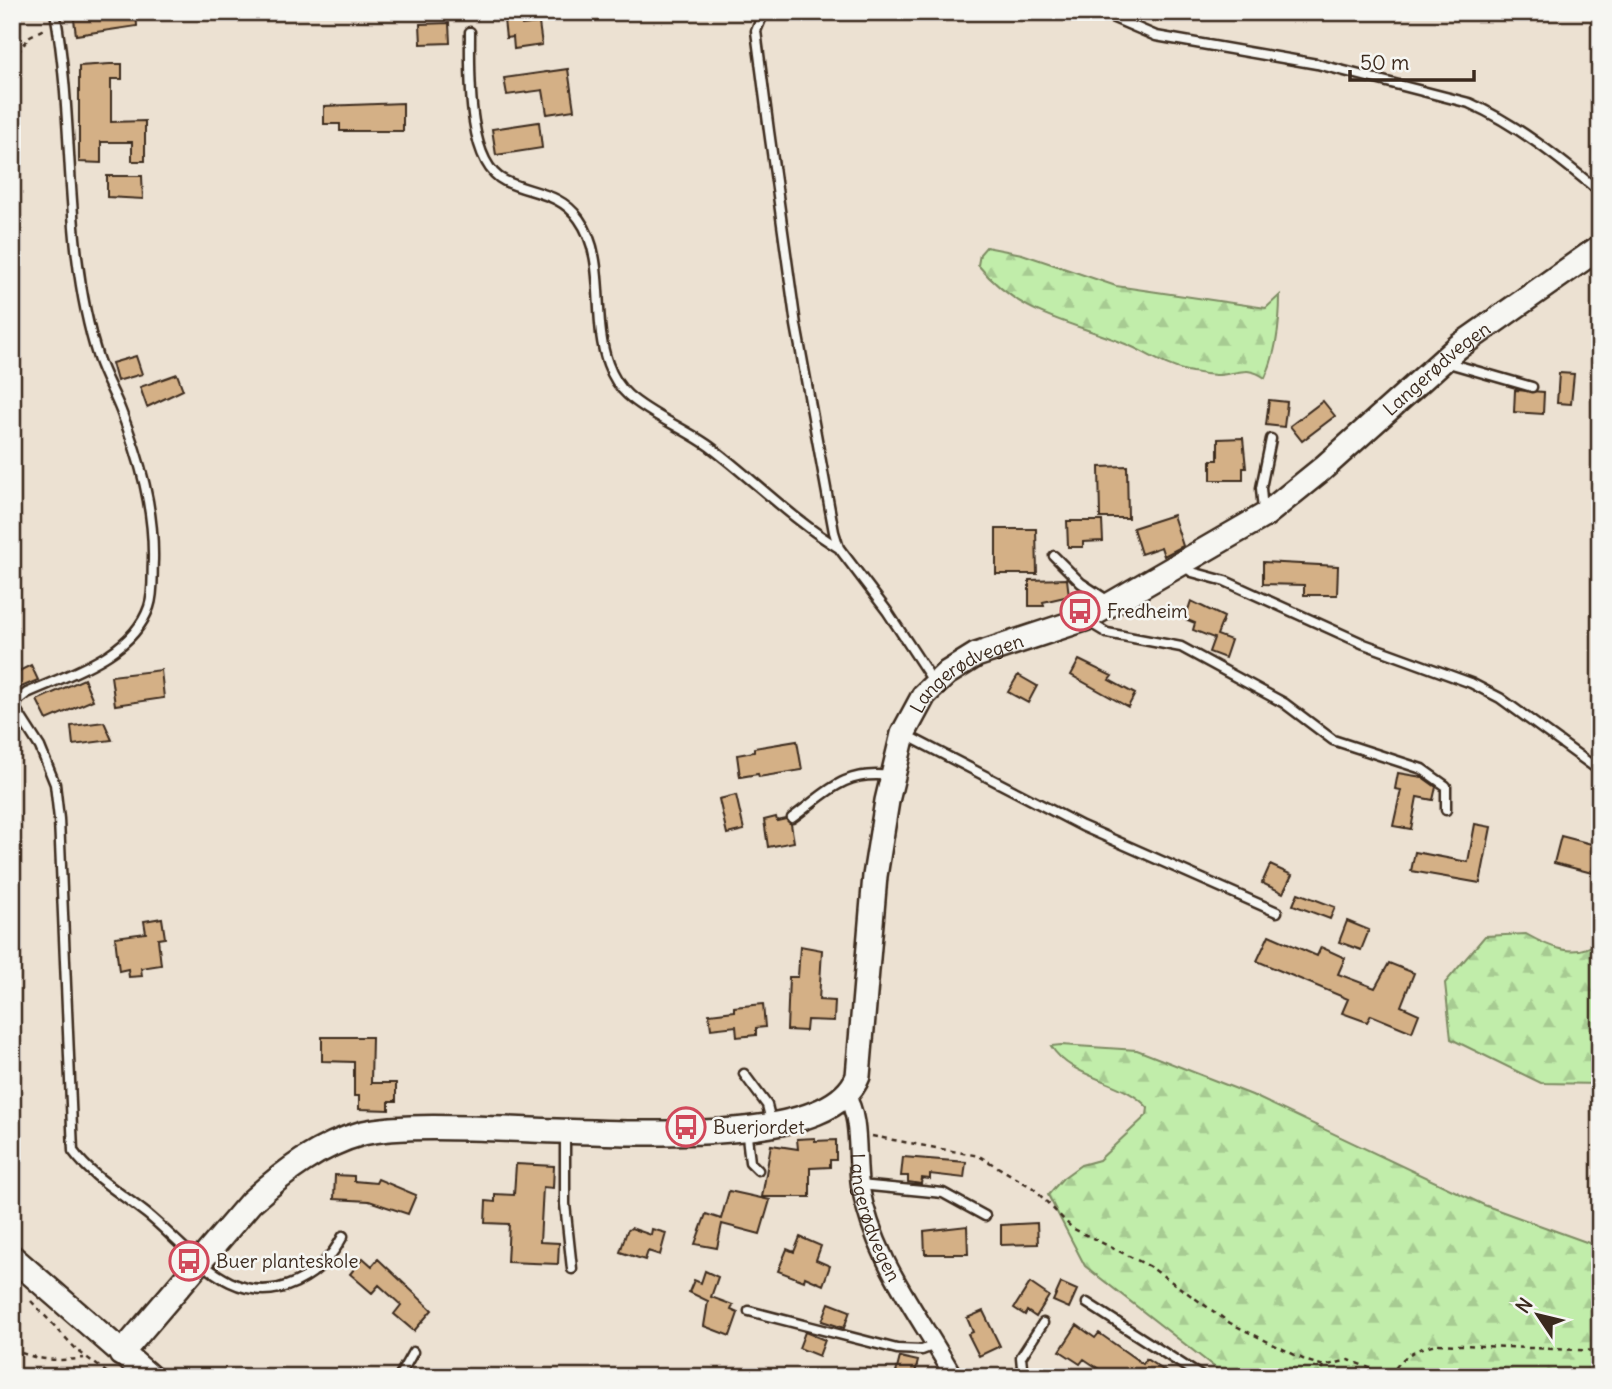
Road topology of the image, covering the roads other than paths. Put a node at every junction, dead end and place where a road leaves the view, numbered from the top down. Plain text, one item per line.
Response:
1 (55, 12) edge
2 (764, 12) edge
3 (1100, 12) edge
4 (470, 32) dead end
5 (1600, 192) edge
6 (1600, 247) edge
7 (1442, 360) junction
8 (1532, 387) dead end
9 (1271, 439) dead end
10 (1265, 515) junction
11 (839, 548) junction
12 (1054, 556) dead end
13 (1181, 565) junction
14 (1112, 604) junction
15 (1085, 618) junction
16 (935, 684) junction
17 (903, 734) junction
18 (1600, 771) edge
19 (892, 776) junction
20 (1447, 810) dead end
21 (792, 818) dead end
22 (1277, 912) dead end
23 (744, 1074) dead end
24 (846, 1096) junction
25 (771, 1124) junction
26 (746, 1128) junction
27 (565, 1130) junction
28 (758, 1170) dead end
29 (860, 1185) junction
30 (985, 1216) dead end
31 (343, 1236) dead end
32 (12, 1257) edge
33 (200, 1261) junction
34 (572, 1269) dead end
35 (1087, 1303) dead end
36 (749, 1311) dead end
37 (1043, 1323) dead end
38 (936, 1344) junction
39 (413, 1352) dead end
40 (121, 1353) junction
41 (150, 1377) edge
42 (399, 1377) edge
43 (954, 1377) edge
44 (1023, 1377) edge
45 (1202, 1377) edge

1 - 33 lane
2 - 11 lane
3 - 5 lane
4 - 11 lane
6 - 7 main road, Langerødvegen
7 - 8 lane
7 - 10 main road, Langerødvegen
9 - 10 lane
10 - 13 main road, Langerødvegen
11 - 16 lane
12 - 14 lane
13 - 14 main road, Langerødvegen
13 - 18 lane
14 - 15 main road, Langerødvegen
15 - 16 main road, Langerødvegen
15 - 20 lane
16 - 17 main road, Langerødvegen
17 - 19 main road, Langerødvegen
17 - 22 lane
19 - 21 lane
19 - 24 main road, Langerødvegen
23 - 25 lane
24 - 25 main road
24 - 29 street, Langerødvegen
25 - 26 main road
26 - 27 main road
26 - 28 lane
27 - 33 main road
27 - 34 lane
29 - 30 lane
29 - 38 street, Langerødvegen
31 - 33 lane
32 - 40 main road
33 - 40 main road
35 - 45 lane
36 - 38 lane
37 - 44 lane
38 - 43 street, Langerødvegen
39 - 42 lane
40 - 41 main road

